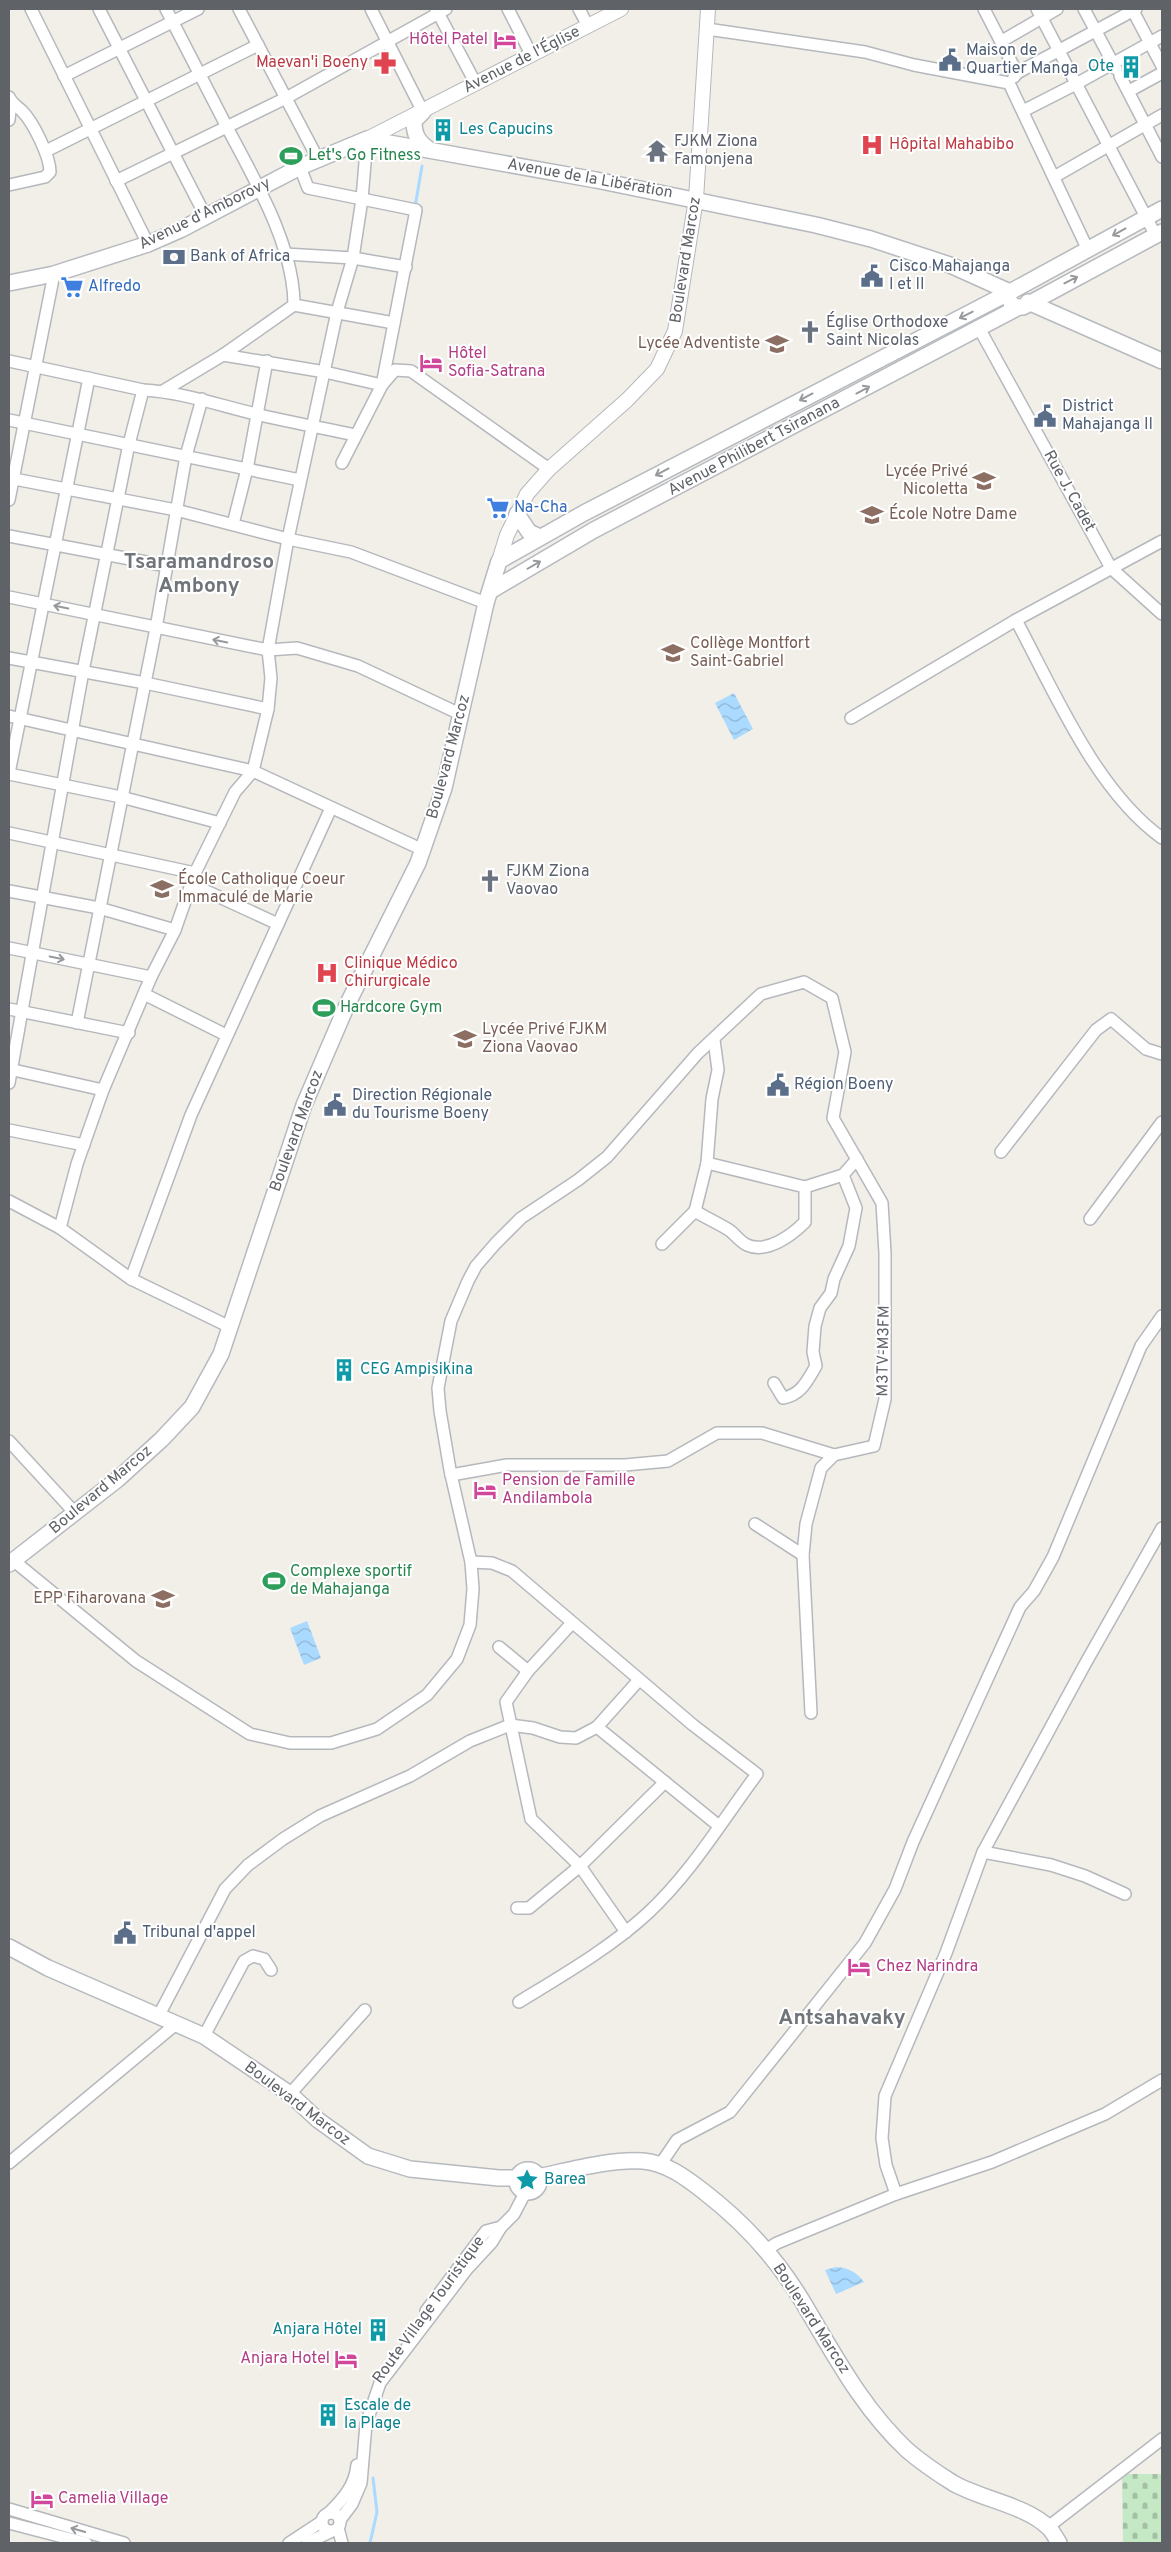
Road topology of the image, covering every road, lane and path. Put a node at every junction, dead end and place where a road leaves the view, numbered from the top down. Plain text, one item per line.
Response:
1 (31, 9) edge
2 (100, 9) edge
3 (166, 9) edge
4 (198, 9) edge
5 (239, 9) edge
6 (370, 9) edge
7 (508, 9) edge
8 (579, 9) edge
9 (621, 9) edge
10 (708, 9) edge
11 (984, 9) edge
12 (1057, 9) edge
13 (1084, 9) edge
14 (1133, 9) edge
15 (440, 10) edge
16 (1039, 13) edge
17 (172, 22) junction
18 (588, 26) junction
19 (707, 29) junction
20 (1096, 31) junction
21 (1162, 36) edge
22 (1002, 41) junction
23 (387, 42) junction
24 (1150, 43) junction
25 (258, 45) junction
26 (120, 48) junction
27 (1059, 51) junction
28 (531, 54) junction
29 (1162, 66) edge
30 (1116, 69) junction
31 (1017, 73) junction
32 (1162, 73) edge
33 (200, 74) junction
34 (64, 76) junction
35 (1009, 83) junction
36 (476, 84) junction
37 (1076, 84) junction
38 (1129, 92) junction
39 (286, 98) junction
40 (146, 99) junction
41 (10, 100) edge
42 (1023, 111) junction
43 (423, 112) junction
44 (1162, 115) edge
45 (9, 120) edge
46 (1145, 124) junction
47 (227, 127) junction
48 (91, 129) junction
49 (367, 139) junction
50 (1109, 147) junction
51 (430, 150) junction
52 (46, 151) junction
53 (173, 152) junction
54 (1162, 157) edge
55 (319, 161) junction
56 (300, 167) junction
57 (1054, 177) junction
58 (116, 181) junction
59 (9, 185) edge
60 (260, 190) junction
61 (362, 199) junction
62 (696, 199) junction
63 (1162, 209) edge
64 (206, 217) junction
65 (1146, 218) junction
66 (1159, 234) edge
67 (148, 244) junction
68 (1088, 250) junction
69 (285, 254) junction
70 (353, 258) junction
71 (406, 266) junction
72 (54, 274) junction
73 (9, 283) edge
74 (1014, 290) junction
75 (294, 305) junction
76 (1023, 305) junction
77 (337, 312) junction
78 (394, 323) junction
79 (979, 328) junction
80 (223, 356) junction
81 (9, 361) edge
82 (267, 361) junction
83 (1162, 361) edge
84 (36, 365) junction
85 (325, 372) junction
86 (89, 378) junction
87 (382, 385) junction
88 (143, 390) junction
89 (163, 391) junction
90 (202, 399) junction
91 (257, 414) junction
92 (9, 420) edge
93 (24, 423) junction
94 (311, 426) junction
95 (77, 434) junction
96 (355, 435) junction
97 (129, 444) junction
98 (186, 456) junction
99 (685, 460) junction
100 (342, 462) dead end
101 (247, 469) junction
102 (549, 470) junction
103 (11, 478) edge
104 (694, 478) junction
105 (300, 480) junction
106 (66, 490) junction
107 (118, 499) junction
108 (9, 500) edge
109 (176, 510) junction
110 (584, 513) junction
111 (516, 514) junction
112 (232, 524) junction
113 (594, 530) junction
114 (9, 536) edge
115 (540, 537) junction
116 (288, 539) junction
117 (1162, 541) edge
118 (55, 544) junction
119 (107, 553) junction
120 (499, 561) junction
121 (167, 566) junction
122 (1111, 568) junction
123 (489, 596) junction
124 (9, 597) edge
125 (43, 603) junction
126 (95, 614) junction
127 (1162, 614) edge
128 (1016, 620) junction
129 (156, 628) junction
130 (268, 650) junction
131 (9, 658) edge
132 (31, 662) junction
133 (83, 671) junction
134 (145, 683) junction
135 (268, 709) junction
136 (460, 714) junction
137 (14, 717) edge
138 (851, 718) dead end
139 (73, 730) junction
140 (132, 743) junction
141 (253, 771) junction
142 (9, 774) edge
143 (61, 786) junction
144 (121, 797) junction
145 (331, 808) junction
146 (220, 823) junction
147 (9, 833) edge
148 (1162, 838) edge
149 (53, 842) junction
150 (423, 850) junction
151 (112, 854) junction
152 (193, 879) junction
153 (9, 891) edge
154 (43, 898) junction
155 (99, 908) junction
156 (278, 924) junction
157 (175, 930) junction
158 (9, 948) edge
159 (34, 953) junction
160 (90, 965) junction
161 (151, 977) junction
162 (144, 994) junction
163 (9, 1009) edge
164 (23, 1013) junction
165 (77, 1023) junction
166 (129, 1033) junction
167 (226, 1035) junction
168 (714, 1040) junction
169 (1162, 1054) edge
170 (10, 1070) edge
171 (9, 1083) edge
172 (104, 1090) junction
173 (1162, 1122) edge
174 (9, 1130) edge
175 (84, 1145) junction
176 (1001, 1152) dead end
177 (857, 1159) junction
178 (707, 1163) junction
179 (842, 1175) junction
180 (805, 1187) junction
181 (9, 1201) edge
182 (695, 1211) junction
183 (1090, 1219) dead end
184 (60, 1228) junction
185 (662, 1244) dead end
186 (132, 1279) junction
187 (1162, 1316) edge
188 (230, 1328) junction
189 (774, 1383) dead end
190 (9, 1441) edge
191 (834, 1455) junction
192 (451, 1475) junction
193 (75, 1513) junction
194 (756, 1524) dead end
195 (1162, 1528) edge
196 (803, 1555) junction
197 (11, 1562) edge
198 (471, 1562) junction
199 (572, 1623) junction
200 (499, 1647) dead end
201 (528, 1671) junction
202 (639, 1680) junction
203 (811, 1713) dead end
204 (510, 1725) junction
205 (598, 1727) junction
206 (665, 1782) junction
207 (719, 1826) junction
208 (983, 1852) junction
209 (580, 1866) junction
210 (1125, 1894) dead end
211 (517, 1908) dead end
212 (626, 1932) junction
213 (9, 1947) edge
214 (271, 1970) dead end
215 (519, 2002) dead end
216 (365, 2010) dead end
217 (159, 2015) junction
218 (176, 2024) junction
219 (204, 2036) junction
220 (1162, 2080) edge
221 (290, 2094) junction
222 (10, 2160) edge
223 (660, 2165) junction
224 (538, 2177) junction
225 (518, 2178) junction
226 (526, 2191) junction
227 (896, 2194) junction
228 (501, 2228) junction
229 (766, 2250) junction
230 (1162, 2439) edge
231 (9, 2509) edge
232 (325, 2517) junction
233 (9, 2523) edge
234 (336, 2527) junction
235 (1048, 2527) junction
236 (86, 2543) edge
237 (124, 2543) edge
238 (289, 2543) edge
239 (307, 2543) edge
240 (342, 2543) edge
241 (1059, 2543) edge

1 - 34 street
2 - 26 street
3 - 17 street
4 - 17 street
5 - 25 street
6 - 23 street
7 - 28 street
8 - 18 street
9 - 18 street, Avenue de l'Église
10 - 19 street, Boulevard Marcoz
11 - 22 street
12 - 16 street
13 - 20 street
14 - 20 street
14 - 24 street
15 - 23 street
15 - 36 street
16 - 22 street
16 - 27 street
17 - 26 street
17 - 33 street
18 - 28 street, Avenue de l'Église
19 - 35 street
19 - 62 street, Boulevard Marcoz
20 - 27 street
20 - 30 street
21 - 24 street
22 - 31 street
23 - 39 street
23 - 43 street
24 - 29 street
24 - 30 street
25 - 33 street
25 - 39 street
26 - 34 street
26 - 40 street
27 - 31 street
27 - 37 street
28 - 36 street, Avenue de l'Église
30 - 37 street
30 - 38 street
31 - 35 street
32 - 38 street
33 - 40 street
33 - 47 street
34 - 48 street
35 - 42 street
36 - 43 street, Avenue de l'Église
37 - 42 street
37 - 50 street
38 - 46 street
39 - 47 street
39 - 55 street
40 - 48 street
40 - 53 street
41 - 45 street
41 - 52 street
42 - 57 street
43 - 49 street, Avenue de l'Église
43 - 51 main road
44 - 46 street
46 - 50 street
46 - 54 street
47 - 53 street
47 - 60 street
48 - 52 street
48 - 58 street
49 - 51 main road, Avenue de la Libération
49 - 55 main road, Avenue d'Amborovy
49 - 61 street
50 - 57 street
50 - 65 street
51 - 62 main road, Avenue de la Libération
52 - 59 street
53 - 58 street
53 - 64 street
55 - 56 main road, Avenue d'Amborovy
56 - 60 main road, Avenue d'Amborovy
56 - 61 street
57 - 68 street
58 - 67 street
60 - 64 main road, Avenue d'Amborovy
60 - 69 street
61 - 70 street
61 - 71 street
62 - 74 main road, Avenue de la Libération
62 - 102 street, Boulevard Marcoz
63 - 65 main road, Avenue Philibert Tsiranana
64 - 67 main road, Avenue d'Amborovy
65 - 66 street
65 -> 68 main road, Avenue Philibert Tsiranana
76 -> 66 main road, Avenue Philibert Tsiranana
67 - 72 main road, Avenue d'Amborovy
68 - 74 main road, Avenue Philibert Tsiranana
69 - 70 street
69 - 75 street
70 - 71 street
70 - 77 street
71 - 78 street
72 - 73 main road, Avenue d'Amborovy
72 - 84 street
74 - 76 main road
74 -> 99 main road, Avenue Philibert Tsiranana
75 - 77 street
75 - 80 street
76 - 79 main road, Avenue Philibert Tsiranana
76 - 83 main road
77 - 78 street
77 - 85 street
78 - 87 street
104 -> 79 main road, Avenue Philibert Tsiranana
79 - 122 street, Rue J. Cadet
80 - 82 street
80 - 89 street
81 - 84 street
82 - 85 street
82 - 91 street
84 - 86 street
84 - 93 street
85 - 87 street
85 - 94 street
86 - 88 street
86 - 95 street
87 - 96 street
87 - 102 street
88 - 89 street
88 - 97 street
89 - 90 street
90 - 91 street
90 - 98 street
91 - 94 street
91 - 101 street
92 - 93 street
93 - 95 street
93 - 103 street
94 - 96 street
94 - 105 street
95 - 97 street
95 - 106 street
96 - 100 street
97 - 98 street
97 - 107 street
98 - 101 street
98 - 109 street
99 - 104 main road
99 -> 110 main road, Avenue Philibert Tsiranana
101 - 105 street
101 - 112 street
102 - 111 street, Boulevard Marcoz
103 - 106 street
103 - 108 street
104 - 113 main road, Avenue Philibert Tsiranana
105 - 116 street
106 - 107 street
106 - 118 street
107 - 109 street
107 - 119 street
109 - 112 street
109 - 121 street
110 - 113 main road
110 - 115 main road, Avenue Philibert Tsiranana
111 - 115 main road
111 - 120 street, Boulevard Marcoz
112 - 116 street
123 -> 113 main road, Avenue Philibert Tsiranana
114 - 118 street
115 - 120 main road, Avenue Philibert Tsiranana
116 - 123 street
116 - 130 street
117 - 122 street
118 - 119 street
118 - 125 street
119 - 121 street
119 - 126 street
120 - 123 main road, Boulevard Marcoz
121 - 129 street
122 - 127 street, Rue J. Cadet
122 - 128 street
123 - 136 main road, Boulevard Marcoz
124 - 125 street
126 -> 125 street
125 - 132 street
126 - 129 street
126 - 133 street
128 - 138 street
128 - 148 street
130 -> 129 street
129 - 134 street
130 - 135 street
130 - 136 street
131 - 132 street
132 - 133 street
132 - 137 street
133 - 134 street
133 - 139 street
134 - 135 street
134 - 140 street
135 - 141 street
136 - 150 main road, Boulevard Marcoz
137 - 139 street
137 - 142 street
139 - 140 street
139 - 143 street
140 - 141 street
140 - 144 street
141 - 145 street
141 - 146 street
142 - 143 street
143 - 144 street
143 - 149 street
144 - 146 street
144 - 151 street
145 - 150 street
145 - 156 street
146 - 152 street
147 - 149 street
149 - 151 street
149 - 154 street
150 - 188 main road, Boulevard Marcoz
151 - 152 street
151 - 155 street
152 - 156 street
152 - 157 street
153 - 154 street
154 - 155 street
154 - 159 street
155 - 157 street
155 - 160 street
156 - 167 street
157 - 161 street
158 - 159 street
159 -> 160 street
159 - 164 street
160 - 161 street
160 - 165 street
161 - 162 street
162 - 166 street
162 - 167 street
163 - 164 street
164 - 165 street
164 - 170 street
165 - 166 street
166 - 172 street
167 - 186 street
168 - 177 street, M3TV-M3FM
168 - 178 street
168 - 192 street
169 - 176 street
170 - 171 street
170 - 172 street
172 - 175 street
173 - 183 street
174 - 175 street
175 - 184 street
177 - 179 street
177 - 191 street, M3TV-M3FM
178 - 180 street
178 - 182 street
179 - 180 street
179 - 189 street
180 - 182 street
181 - 184 street
182 - 185 street
184 - 186 street
186 - 188 street
187 - 223 street
188 - 193 main road, Boulevard Marcoz
190 - 193 street
191 - 192 street
191 - 196 street
192 - 198 street
193 - 197 main road, Boulevard Marcoz
194 - 196 street
195 - 208 street
196 - 203 street
197 - 198 street
198 - 199 street
199 - 201 street
199 - 202 street
200 - 201 street
201 - 204 street
202 - 205 street
202 - 207 street
204 - 205 street
204 - 209 street
204 - 217 street
205 - 206 street
206 - 207 street
206 - 209 street
207 - 212 street
208 - 210 street
208 - 227 street
209 - 211 street
209 - 212 street
212 - 215 street
213 - 217 main road, Boulevard Marcoz
214 - 219 street
216 - 221 street
217 - 218 main road, Boulevard Marcoz
218 - 219 main road, Boulevard Marcoz
218 - 222 street
219 - 221 main road, Boulevard Marcoz
220 - 227 street
221 - 225 main road, Boulevard Marcoz
223 - 224 main road, Boulevard Marcoz
223 - 229 main road, Boulevard Marcoz
224 - 225 main road
224 - 226 main road
225 - 226 main road
226 - 228 street, Route Village Touristique
227 - 229 street
228 - 232 street, Route Village Touristique
228 - 234 street, Route Village Touristique
229 - 235 main road, Boulevard Marcoz
230 - 235 street
237 -> 231 street
232 - 234 street
232 - 234 street
232 - 238 street, Route Village Touristique
233 - 236 street
234 - 239 street
234 - 240 street
235 - 241 main road, Boulevard Marcoz

